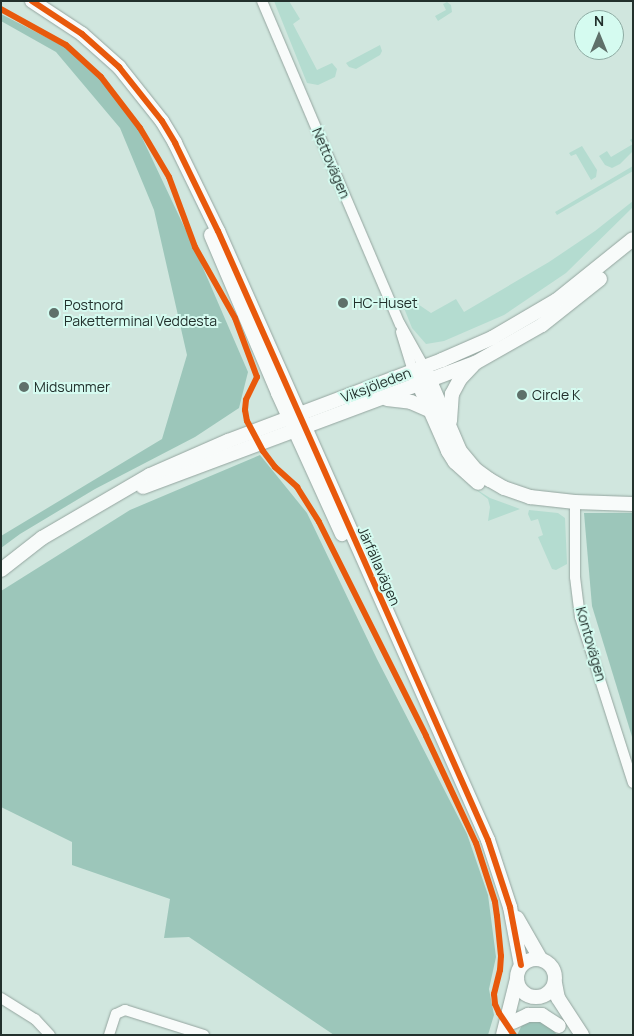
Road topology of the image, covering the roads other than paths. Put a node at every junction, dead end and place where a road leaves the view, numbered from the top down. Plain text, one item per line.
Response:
1 (32, 1) edge
2 (262, 1) edge
3 (633, 239) edge
4 (633, 251) edge
5 (474, 363) junction
6 (418, 369) junction
7 (424, 383) junction
8 (384, 398) junction
9 (429, 410) junction
10 (294, 415) junction
11 (301, 430) junction
12 (452, 434) junction
13 (102, 502) junction
14 (575, 502) junction
15 (633, 504) edge
16 (1, 570) edge
17 (633, 783) edge
18 (510, 906) junction
19 (540, 958) junction
20 (521, 965) junction
21 (517, 979) junction
22 (555, 983) junction
23 (534, 997) junction
24 (1, 998) edge
25 (513, 1022) junction
26 (562, 1030) edge
27 (50, 1035) edge
28 (109, 1035) edge
29 (204, 1035) edge
30 (505, 1035) edge
31 (582, 1035) edge

1 - 10 street, Järfällavägen
2 - 6 street, Nettovägen
3 - 6 street, Viksjöleden
4 - 5 street, Viksjöleden
5 - 7 street, Viksjöleden
5 - 12 street
6 - 7 street
6 - 10 street, Viksjöleden
7 - 8 street, Viksjöleden
7 - 9 street
7 - 12 street
8 - 9 street
8 - 11 street, Viksjöleden
9 - 14 street
10 - 11 street, Järfällavägen
10 - 13 street, Viksjöleden
11 - 13 street, Viksjöleden
11 - 18 street, Järfällavägen
12 - 14 street
13 - 16 street, Viksjöleden
14 - 15 street
14 - 17 street, Kontovägen
18 - 19 street, Järfällavägen
18 - 20 street, Järfällavägen
19 - 20 street
19 - 22 street
20 - 21 street
21 - 23 street
21 - 30 street
22 - 23 street
22 - 31 street
23 - 25 street
23 - 26 street
24 - 27 street
25 - 26 street
25 - 30 street
28 - 29 street

